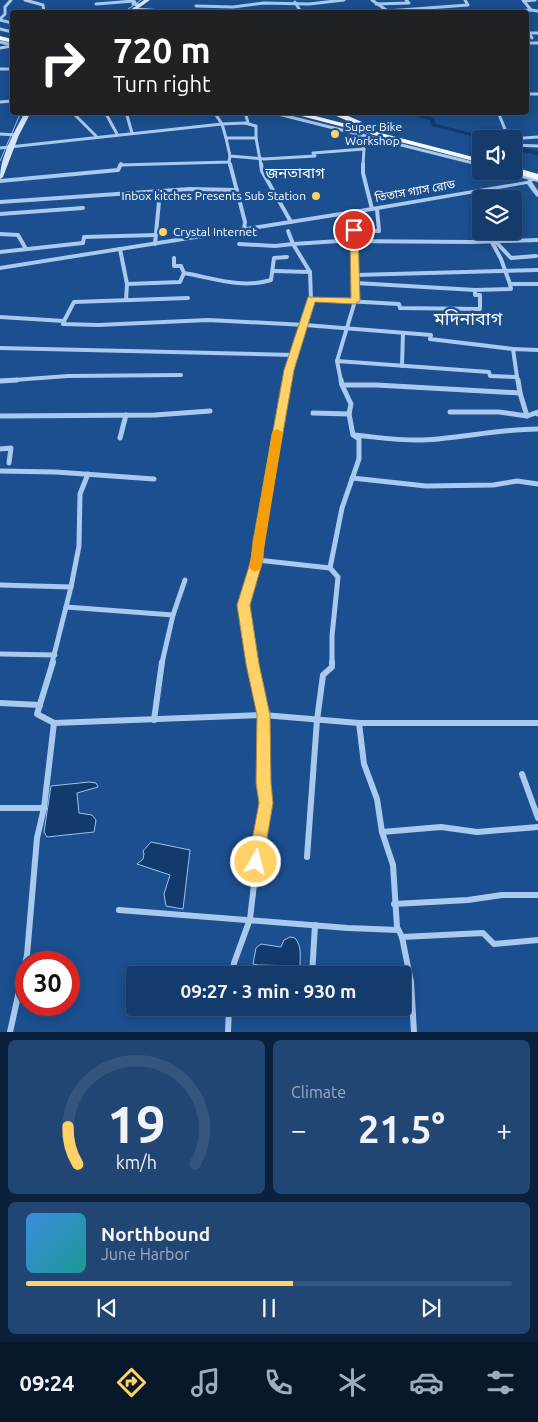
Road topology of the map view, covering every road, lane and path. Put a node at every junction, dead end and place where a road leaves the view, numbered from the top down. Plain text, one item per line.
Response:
1 (11, 0) edge
2 (25, 0) edge
3 (147, 0) edge
4 (344, 0) edge
5 (372, 0) edge
6 (406, 0) edge
7 (465, 0) edge
8 (523, 0) edge
9 (535, 0) edge
10 (295, 1) edge
11 (96, 4) dead end
12 (376, 4) junction
13 (196, 6) dead end
14 (135, 7) edge
15 (415, 9) joint
16 (44, 10) edge
17 (160, 10) edge
18 (385, 10) edge
19 (406, 10) edge
20 (531, 10) joint
21 (538, 11) edge
22 (5, 14) junction
23 (10, 15) edge
24 (1, 21) edge
25 (538, 33) edge
26 (532, 38) dead end
27 (26, 115) edge
28 (75, 115) edge
29 (107, 115) edge
30 (127, 115) edge
31 (216, 115) edge
32 (246, 115) edge
33 (283, 115) edge
34 (303, 115) edge
35 (343, 115) edge
36 (499, 115) edge
37 (248, 123) junction
38 (222, 125) junction
39 (505, 130) edge
40 (357, 132) junction
41 (132, 133) junction
42 (0, 134) edge
43 (117, 134) junction
44 (16, 135) junction
45 (96, 136) junction
46 (538, 137) edge
47 (226, 138) junction
48 (256, 138) junction
49 (522, 138) edge
50 (522, 145) edge
51 (538, 146) edge
52 (0, 148) edge
53 (364, 149) junction
54 (10, 150) junction
55 (472, 153) edge
56 (0, 154) edge
57 (230, 156) junction
58 (259, 159) junction
59 (472, 159) edge
60 (229, 162) junction
61 (472, 163) edge
62 (522, 169) edge
63 (522, 172) edge
64 (522, 174) edge
65 (535, 176) edge
66 (0, 177) edge
67 (0, 181) edge
68 (238, 190) junction
69 (482, 190) edge
70 (160, 191) junction
71 (472, 192) edge
72 (538, 195) edge
73 (0, 202) edge
74 (83, 208) dead end
75 (374, 209) junction
76 (0, 214) edge
77 (291, 222) junction
78 (358, 226) dead end
79 (244, 230) junction
80 (288, 231) dead end
81 (0, 234) edge
82 (156, 235) junction
83 (538, 240) edge
84 (339, 241) junction
85 (354, 241) junction
86 (494, 242) junction
87 (155, 244) junction
88 (239, 244) dead end
89 (293, 244) junction
90 (26, 249) junction
91 (120, 249) junction
92 (0, 252) edge
93 (536, 256) dead end
94 (287, 257) dead end
95 (174, 258) dead end
96 (0, 268) edge
97 (538, 270) edge
98 (274, 271) junction
99 (504, 271) junction
100 (310, 272) junction
101 (184, 273) junction
102 (356, 275) junction
103 (356, 283) junction
104 (127, 284) junction
105 (510, 284) junction
106 (538, 284) edge
107 (476, 290) junction
108 (188, 298) dead end
109 (311, 299) junction
110 (126, 300) junction
111 (355, 301) junction
112 (0, 317) edge
113 (64, 321) junction
114 (305, 325) junction
115 (346, 329) junction
116 (403, 333) junction
117 (0, 348) edge
118 (513, 349) junction
119 (538, 350) edge
120 (294, 355) junction
121 (337, 361) junction
122 (402, 366) junction
123 (180, 376) dead end
124 (518, 377) junction
125 (0, 380) edge
126 (342, 385) junction
127 (520, 393) junction
128 (210, 411) dead end
129 (450, 412) dead end
130 (313, 413) dead end
131 (349, 414) junction
132 (538, 414) edge
133 (0, 416) edge
134 (126, 416) junction
135 (527, 416) junction
136 (538, 429) edge
137 (353, 435) junction
138 (120, 438) dead end
139 (0, 449) edge
140 (10, 463) dead end
141 (0, 471) edge
142 (88, 474) junction
143 (352, 478) junction
144 (154, 479) dead end
145 (538, 484) edge
146 (257, 560) junction
147 (330, 568) junction
148 (185, 580) dead end
149 (0, 585) edge
150 (71, 586) junction
151 (66, 607) junction
152 (173, 615) junction
153 (0, 654) edge
154 (55, 656) junction
155 (0, 703) edge
156 (40, 705) junction
157 (263, 715) junction
158 (154, 720) junction
159 (317, 720) junction
160 (538, 722) edge
161 (54, 723) junction
162 (358, 723) junction
163 (522, 774) dead end
164 (0, 808) edge
165 (44, 808) junction
166 (538, 818) edge
167 (538, 827) edge
168 (382, 832) junction
169 (307, 857) dead end
170 (538, 895) edge
171 (394, 904) junction
172 (119, 910) dead end
173 (250, 919) junction
174 (315, 925) junction
175 (398, 930) junction
176 (402, 937) junction
177 (538, 940) edge
178 (234, 966) edge
179 (313, 966) edge
180 (229, 1016) edge
181 (10, 1032) edge
182 (228, 1032) edge
183 (414, 1032) edge

1 - 22 street
2 - 16 street
3 - 14 main road
4 - 10 street
5 - 12 street
6 - 12 street
7 - 15 street
8 - 9 street
8 - 20 street
10 - 13 street
11 - 14 street
12 - 18 street
14 - 17 street
15 - 19 street
20 - 21 street
22 - 23 street
22 - 24 street
25 - 26 street
27 - 44 main road
28 - 45 street
29 - 43 street
30 - 41 street
31 - 38 street
32 - 37 street
33 - 40 street
34 - 40 highway
35 - 55 highway
36 - 39 street
37 - 38 street
37 - 48 street
38 - 41 street
38 - 47 street
40 - 53 street
40 - 59 highway
40 - 61 street
41 - 43 street
42 - 44 street
43 - 45 street
44 - 54 main road
45 - 54 street
46 - 49 street
47 - 48 street
47 - 57 street
48 - 58 street
50 - 51 street
52 - 54 street
53 - 58 street
53 - 75 street
54 - 56 street
54 - 66 main road
57 - 58 street
57 - 60 street
58 - 77 street
60 - 67 street
60 - 68 street
62 - 65 highway
63 - 65 highway
64 - 65 street
65 - 69 street, তিতাস গ্যাস রোড
65 - 72 street
68 - 70 street
68 - 79 street
70 - 73 street
70 - 82 street
71 - 75 street, তিতাস গ্যাস রোড
74 - 76 street
75 - 77 street, তিতাস গ্যাস রোড
75 - 85 street
77 - 79 street, তিতাস গ্যাস রোড
78 - 84 street
79 - 87 street, তিতাস গ্যাস রোড
80 - 89 street
81 - 90 street
82 - 87 street
82 - 90 street
83 - 86 street
84 - 85 street
84 - 89 street
85 - 86 street
85 - 102 street
86 - 93 street
86 - 99 street
87 - 91 street, তিতাস গ্যাস রোড
88 - 89 street
89 - 100 street
90 - 92 street
91 - 96 street, তিতাস গ্যাস রোড
91 - 104 street
94 - 98 street
95 - 101 street
97 - 99 street
98 - 100 street
98 - 101 street
99 - 102 street
99 - 105 street
100 - 109 street
101 - 104 street
102 - 103 street
103 - 107 street
103 - 111 street
104 - 110 street
105 - 106 street
105 - 107 street
107 - 111 street
108 - 110 street
109 - 111 street
109 - 114 street
110 - 113 street
111 - 115 street
112 - 113 street
113 - 114 street
114 - 115 street
114 - 120 street
115 - 116 street
115 - 121 street
116 - 118 street
116 - 122 street
117 - 120 street
118 - 119 street
118 - 124 street
120 - 146 street
121 - 122 street
121 - 126 street
122 - 124 street
123 - 125 street
124 - 127 street
126 - 127 street
126 - 131 street
127 - 135 street
128 - 134 street
129 - 135 street
130 - 131 street
131 - 137 street
132 - 135 street
133 - 134 street
134 - 138 street
136 - 137 street
137 - 143 street
139 - 140 street
141 - 142 street
142 - 144 street
142 - 150 street
143 - 145 street
143 - 147 street
146 - 147 street
146 - 157 street
147 - 159 street
148 - 152 street
149 - 150 street
150 - 151 street
151 - 152 street
151 - 154 street
152 - 158 street
153 - 154 street
154 - 156 street
155 - 156 street
156 - 161 street
157 - 158 street
157 - 159 street
157 - 173 street
158 - 161 street
159 - 162 street
159 - 169 street
160 - 162 street
161 - 165 street
162 - 168 street
163 - 166 street
164 - 165 street
165 - 181 street
167 - 168 street
168 - 171 street
170 - 171 street
171 - 175 street
172 - 173 street
173 - 174 street
173 - 178 street
174 - 175 street
174 - 179 street
175 - 176 street
176 - 177 street
176 - 183 street
180 - 182 street

